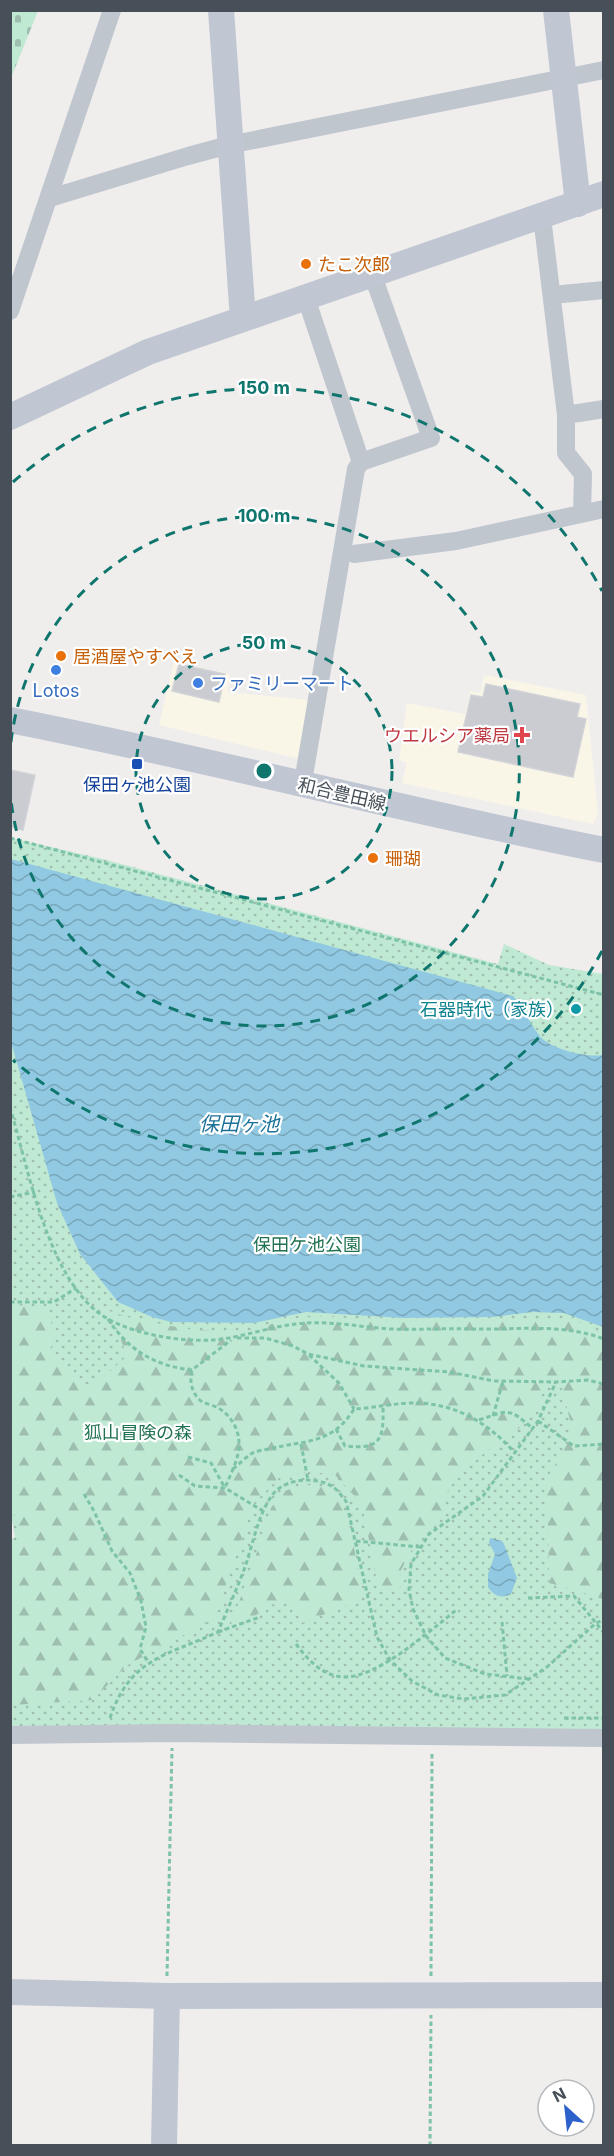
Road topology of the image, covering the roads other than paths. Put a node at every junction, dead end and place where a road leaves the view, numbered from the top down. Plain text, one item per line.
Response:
1 (112, 10) edge
2 (221, 10) edge
3 (556, 10) edge
4 (603, 70) edge
5 (562, 78) junction
6 (230, 146) junction
7 (603, 194) edge
8 (50, 198) junction
9 (578, 204) junction
10 (542, 217) junction
11 (373, 276) junction
12 (603, 290) edge
13 (552, 295) junction
14 (306, 298) junction
15 (10, 311) edge
16 (243, 319) junction
17 (603, 410) edge
18 (566, 415) junction
19 (10, 417) edge
20 (360, 462) junction
21 (603, 509) edge
22 (582, 514) junction
23 (354, 554) dead end
24 (10, 720) edge
25 (301, 784) junction
26 (603, 850) edge
27 (10, 1735) edge
28 (603, 1738) edge
29 (10, 1992) edge
30 (166, 1995) junction
31 (603, 1995) edge
32 (164, 2145) edge

1 - 8 street
2 - 6 street
3 - 5 street
4 - 5 street
5 - 6 street
5 - 9 street
6 - 8 street
6 - 16 street
7 - 9 street
8 - 15 street
9 - 10 street
10 - 11 street
10 - 13 street
11 - 14 street
11 - 20 street
12 - 13 street
13 - 18 street
14 - 16 street
14 - 20 street
16 - 19 street
17 - 18 street
18 - 22 street
20 - 25 street
21 - 22 street
22 - 23 street
24 - 25 street, 和合豊田線
25 - 26 street, 和合豊田線
27 - 28 street
29 - 30 street
30 - 31 street
30 - 32 street

